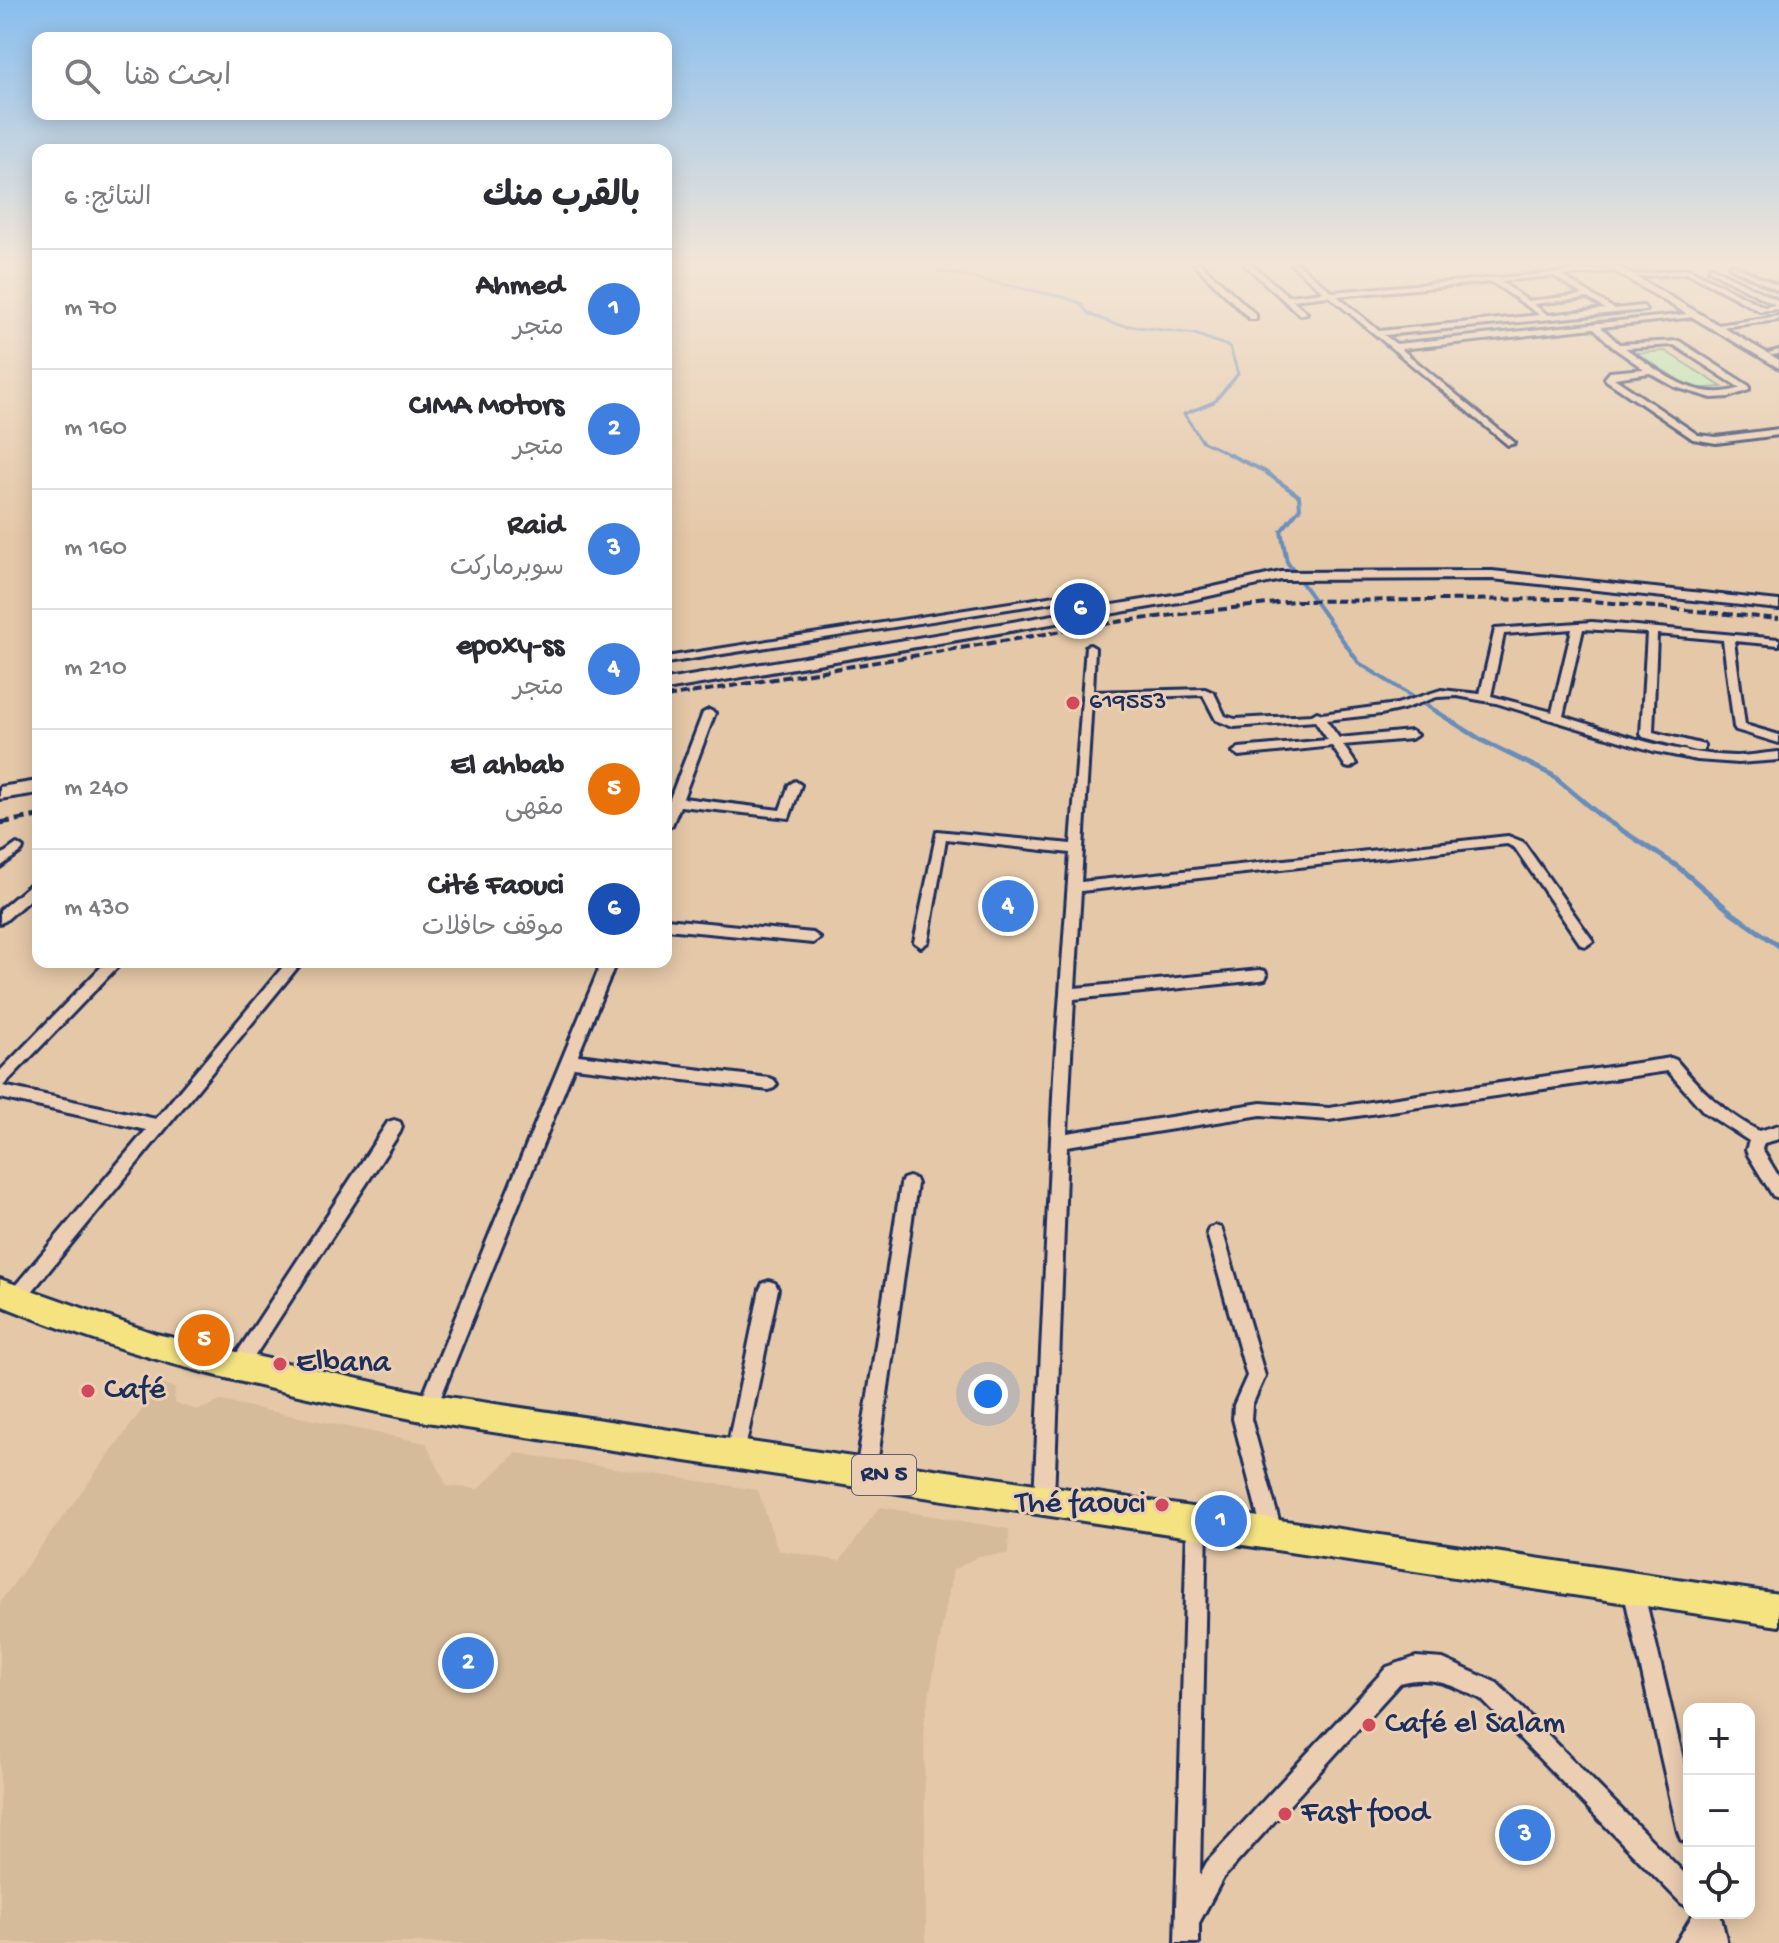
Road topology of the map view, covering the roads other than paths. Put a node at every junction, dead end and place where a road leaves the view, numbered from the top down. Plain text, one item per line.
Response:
1 (1403, 355) edge
2 (1630, 355) edge
3 (1694, 355) edge
4 (1761, 355) edge
5 (1779, 365) edge
6 (1653, 370) junction
7 (1779, 432) edge
8 (1511, 443) dead end
9 (1061, 598) dead end
10 (1779, 605) edge
11 (1578, 626) junction
12 (1652, 629) junction
13 (1728, 637) junction
14 (1779, 642) edge
15 (1090, 648) dead end
16 (672, 659) edge
17 (672, 684) edge
18 (1087, 696) junction
19 (1485, 697) junction
20 (709, 713) dead end
21 (1317, 715) junction
22 (1557, 716) junction
23 (1411, 735) dead end
24 (1779, 739) edge
25 (1335, 743) junction
26 (1239, 752) dead end
27 (1779, 756) edge
28 (1750, 761) junction
29 (1350, 764) dead end
30 (795, 785) dead end
31 (32, 788) edge
32 (0, 793) edge
33 (676, 801) junction
34 (672, 811) edge
35 (17, 848) dead end
36 (1077, 849) junction
37 (0, 863) edge
38 (1074, 887) junction
39 (32, 890) edge
40 (0, 918) edge
41 (672, 925) edge
42 (813, 938) dead end
43 (1586, 941) dead end
44 (921, 942) dead end
45 (109, 968) edge
46 (290, 968) edge
47 (607, 968) edge
48 (1260, 975) dead end
49 (1067, 994) junction
50 (569, 1060) junction
51 (0, 1081) edge
52 (769, 1084) dead end
53 (0, 1092) edge
54 (160, 1126) junction
55 (394, 1127) dead end
56 (1779, 1132) edge
57 (1758, 1138) junction
58 (1059, 1141) junction
59 (909, 1184) dead end
60 (1779, 1191) edge
61 (1215, 1233) dead end
62 (769, 1289) dead end
63 (8, 1295) edge
64 (237, 1369) junction
65 (427, 1408) junction
66 (735, 1454) junction
67 (866, 1472) junction
68 (1044, 1499) junction
69 (1197, 1524) junction
70 (1273, 1536) junction
71 (1633, 1589) junction
72 (1779, 1610) edge
73 (1683, 1806) edge
74 (1683, 1889) edge
75 (1704, 1919) edge
76 (1708, 1919) edge
77 (1187, 1932) edge
78 (1688, 1943) edge
79 (1715, 1943) edge

1 - 8 street
2 - 6 street
3 - 6 street
4 - 5 main road
6 - 7 street
9 - 16 street
10 - 17 main road
11 - 12 street
11 - 19 street
11 - 22 street
12 - 13 street
12 - 28 street
13 - 14 street
13 - 24 street
15 - 18 street
18 - 21 street
18 - 36 street
19 - 21 street
19 - 22 street
20 - 33 street
21 - 25 street
22 - 28 street
23 - 25 street
25 - 26 street
25 - 29 street
27 - 28 street
30 - 33 street
31 - 32 main road
33 - 34 street
35 - 37 street
36 - 38 street
36 - 44 street
38 - 43 street
38 - 49 street
39 - 40 street
41 - 42 street
45 - 51 street
46 - 54 street
47 - 50 street
48 - 49 street
49 - 58 street
50 - 52 street
50 - 65 street
53 - 54 street
54 - 63 street
55 - 64 street
56 - 57 street
57 - 58 street
57 - 60 street
58 - 68 street
59 - 67 street
61 - 70 street
62 - 66 street
63 - 64 main road, RN 5
64 - 65 main road, RN 5
65 - 66 main road, RN 5
66 - 67 main road, RN 5
67 - 68 main road, RN 5
68 - 69 main road, RN 5
69 - 70 main road, RN 5
69 - 77 street
70 - 71 main road, RN 5
71 - 72 main road, RN 5
71 - 73 street
74 - 77 street
75 - 78 street
76 - 79 street

